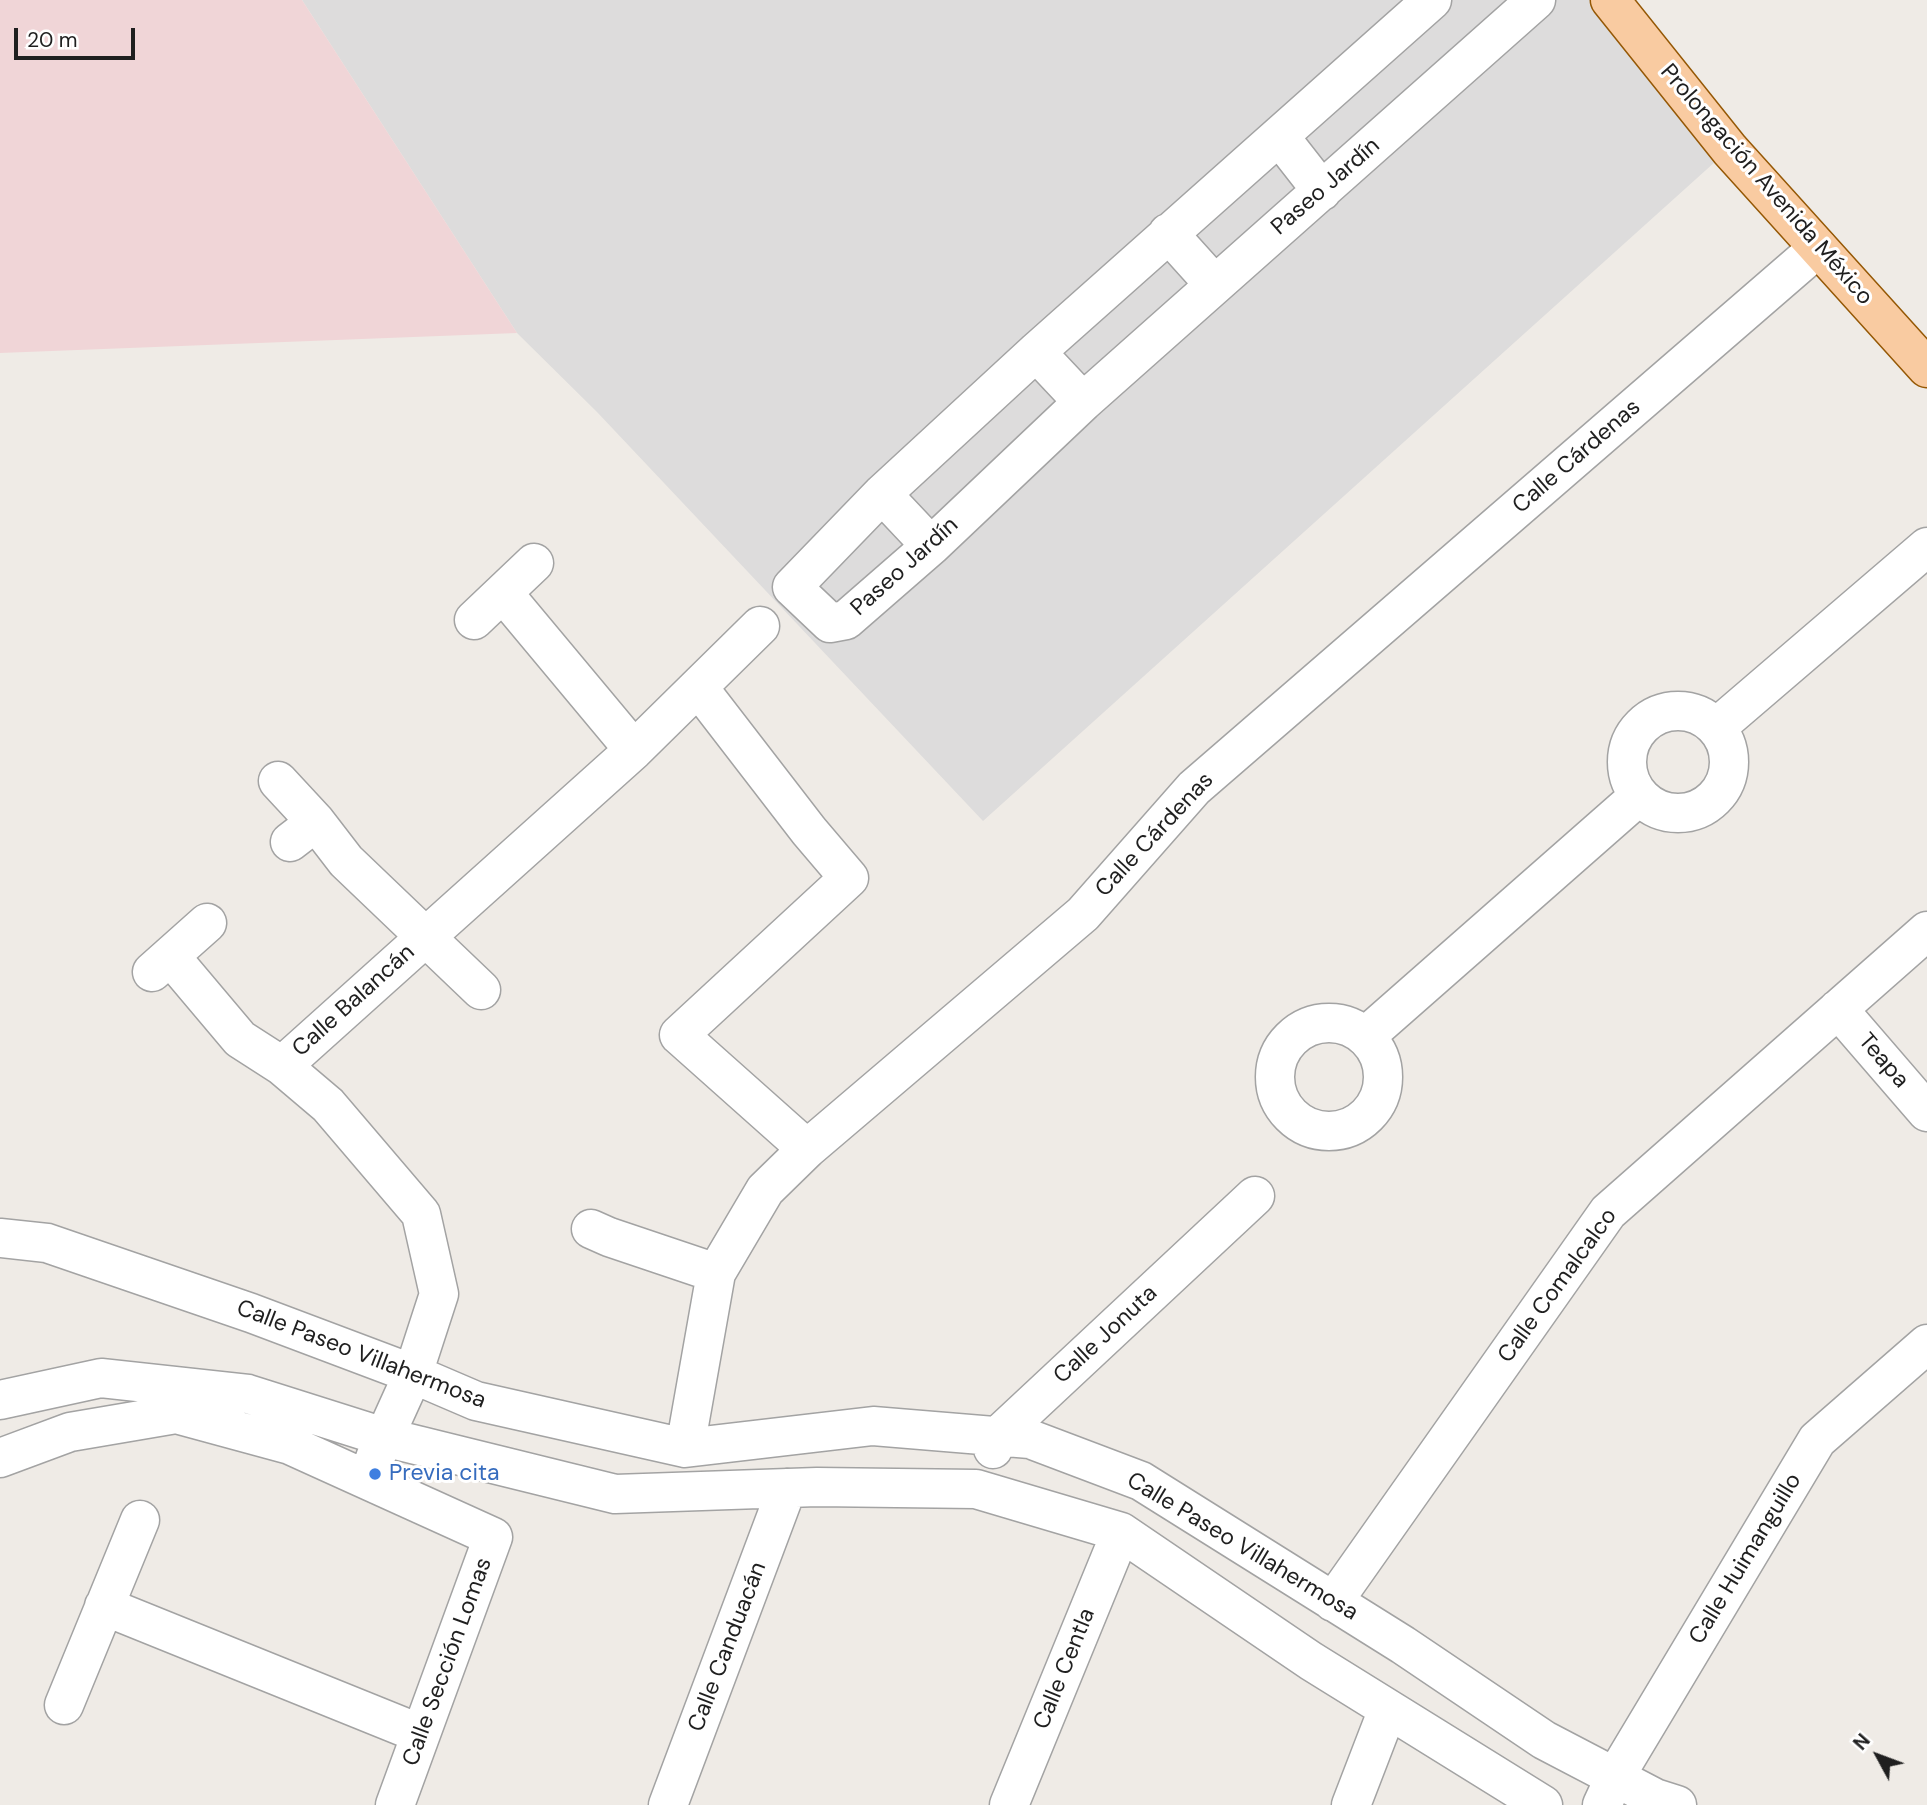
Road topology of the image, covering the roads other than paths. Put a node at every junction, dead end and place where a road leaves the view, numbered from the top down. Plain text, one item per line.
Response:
1 (1432, 0) edge
2 (1536, 0) edge
3 (1609, 0) edge
4 (1279, 136) junction
5 (1322, 191) junction
6 (1168, 233) junction
7 (1818, 248) junction
8 (1214, 284) junction
9 (1036, 352) junction
10 (1927, 368) edge
11 (1083, 402) junction
12 (882, 494) junction
13 (931, 546) junction
14 (1927, 547) edge
15 (534, 563) dead end
16 (503, 593) junction
17 (474, 620) dead end
18 (760, 626) dead end
19 (698, 687) junction
20 (1717, 727) junction
21 (634, 750) junction
22 (278, 781) dead end
23 (1639, 796) junction
24 (208, 922) dead end
25 (1927, 931) edge
26 (426, 937) junction
27 (481, 990) dead end
28 (1838, 1009) junction
29 (1366, 1036) dead end
30 (282, 1066) junction
31 (1927, 1112) edge
32 (807, 1150) junction
33 (1255, 1196) dead end
34 (591, 1229) dead end
35 (0, 1238) edge
36 (716, 1273) junction
37 (1927, 1344) edge
38 (413, 1374) junction
39 (0, 1400) edge
40 (999, 1435) junction
41 (384, 1437) junction
42 (685, 1448) junction
43 (0, 1458) edge
44 (366, 1479) junction
45 (787, 1488) junction
46 (976, 1489) junction
47 (140, 1520) dead end
48 (1121, 1532) junction
49 (1333, 1602) junction
50 (104, 1606) junction
51 (64, 1705) dead end
52 (1388, 1709) junction
53 (421, 1734) junction
54 (1608, 1791) edge
55 (395, 1805) edge
56 (668, 1805) edge
57 (1009, 1805) edge
58 (1351, 1805) edge
59 (1543, 1805) edge
60 (1678, 1805) edge

1 - 4 street, Paseo Jardín
2 - 5 street, Paseo Jardín
3 - 7 main road, Prolongación Avenida México
4 - 5 street
4 - 6 street, Paseo Jardín
5 - 8 street, Paseo Jardín
6 - 8 street
6 - 9 street, Paseo Jardín
7 - 10 main road, Prolongación Avenida México
7 - 32 street, Calle Cárdenas
8 - 11 street, Paseo Jardín
9 - 11 street
9 - 12 street, Paseo Jardín
11 - 13 street, Paseo Jardín
12 - 13 street
12 - 13 street, Paseo Jardín
14 - 20 street
15 - 16 street
16 - 17 street
16 - 21 street
18 - 19 street, Calle Balancán
19 - 21 street, Calle Balancán
19 - 32 street
20 - 23 street
20 - 23 street
21 - 26 street, Calle Balancán
22 - 26 street
23 - 29 street
24 - 30 street
25 - 28 street, Calle Comalcalco
26 - 27 street
26 - 30 street, Calle Balancán
28 - 31 street, Teapa
28 - 49 street, Calle Comalcalco
30 - 38 street, Calle Balancán
32 - 36 street, Calle Cárdenas
33 - 40 street, Calle Jonuta
34 - 36 street
35 - 38 street, Calle Paseo Villahermosa
36 - 42 street, Calle Cárdenas
37 - 54 street, Calle Huimanguillo
38 - 41 street
38 - 42 street, Calle Paseo Villahermosa
39 - 41 street
40 - 42 street, Calle Paseo Villahermosa
40 - 46 street, Calle Jonuta
40 - 49 street, Calle Paseo Villahermosa
41 - 44 street
41 - 45 street
43 - 44 street, Calle Sección Lomas
44 - 53 street, Calle Sección Lomas
45 - 46 street
45 - 56 street, Calle Canduacán
46 - 48 street
47 - 50 street
48 - 52 street
48 - 57 street, Calle Centla
49 - 54 street, Calle Paseo Villahermosa
50 - 51 street
50 - 53 street
52 - 58 street
52 - 59 street
53 - 55 street, Calle Sección Lomas
54 - 60 street, Calle Paseo Villahermosa

